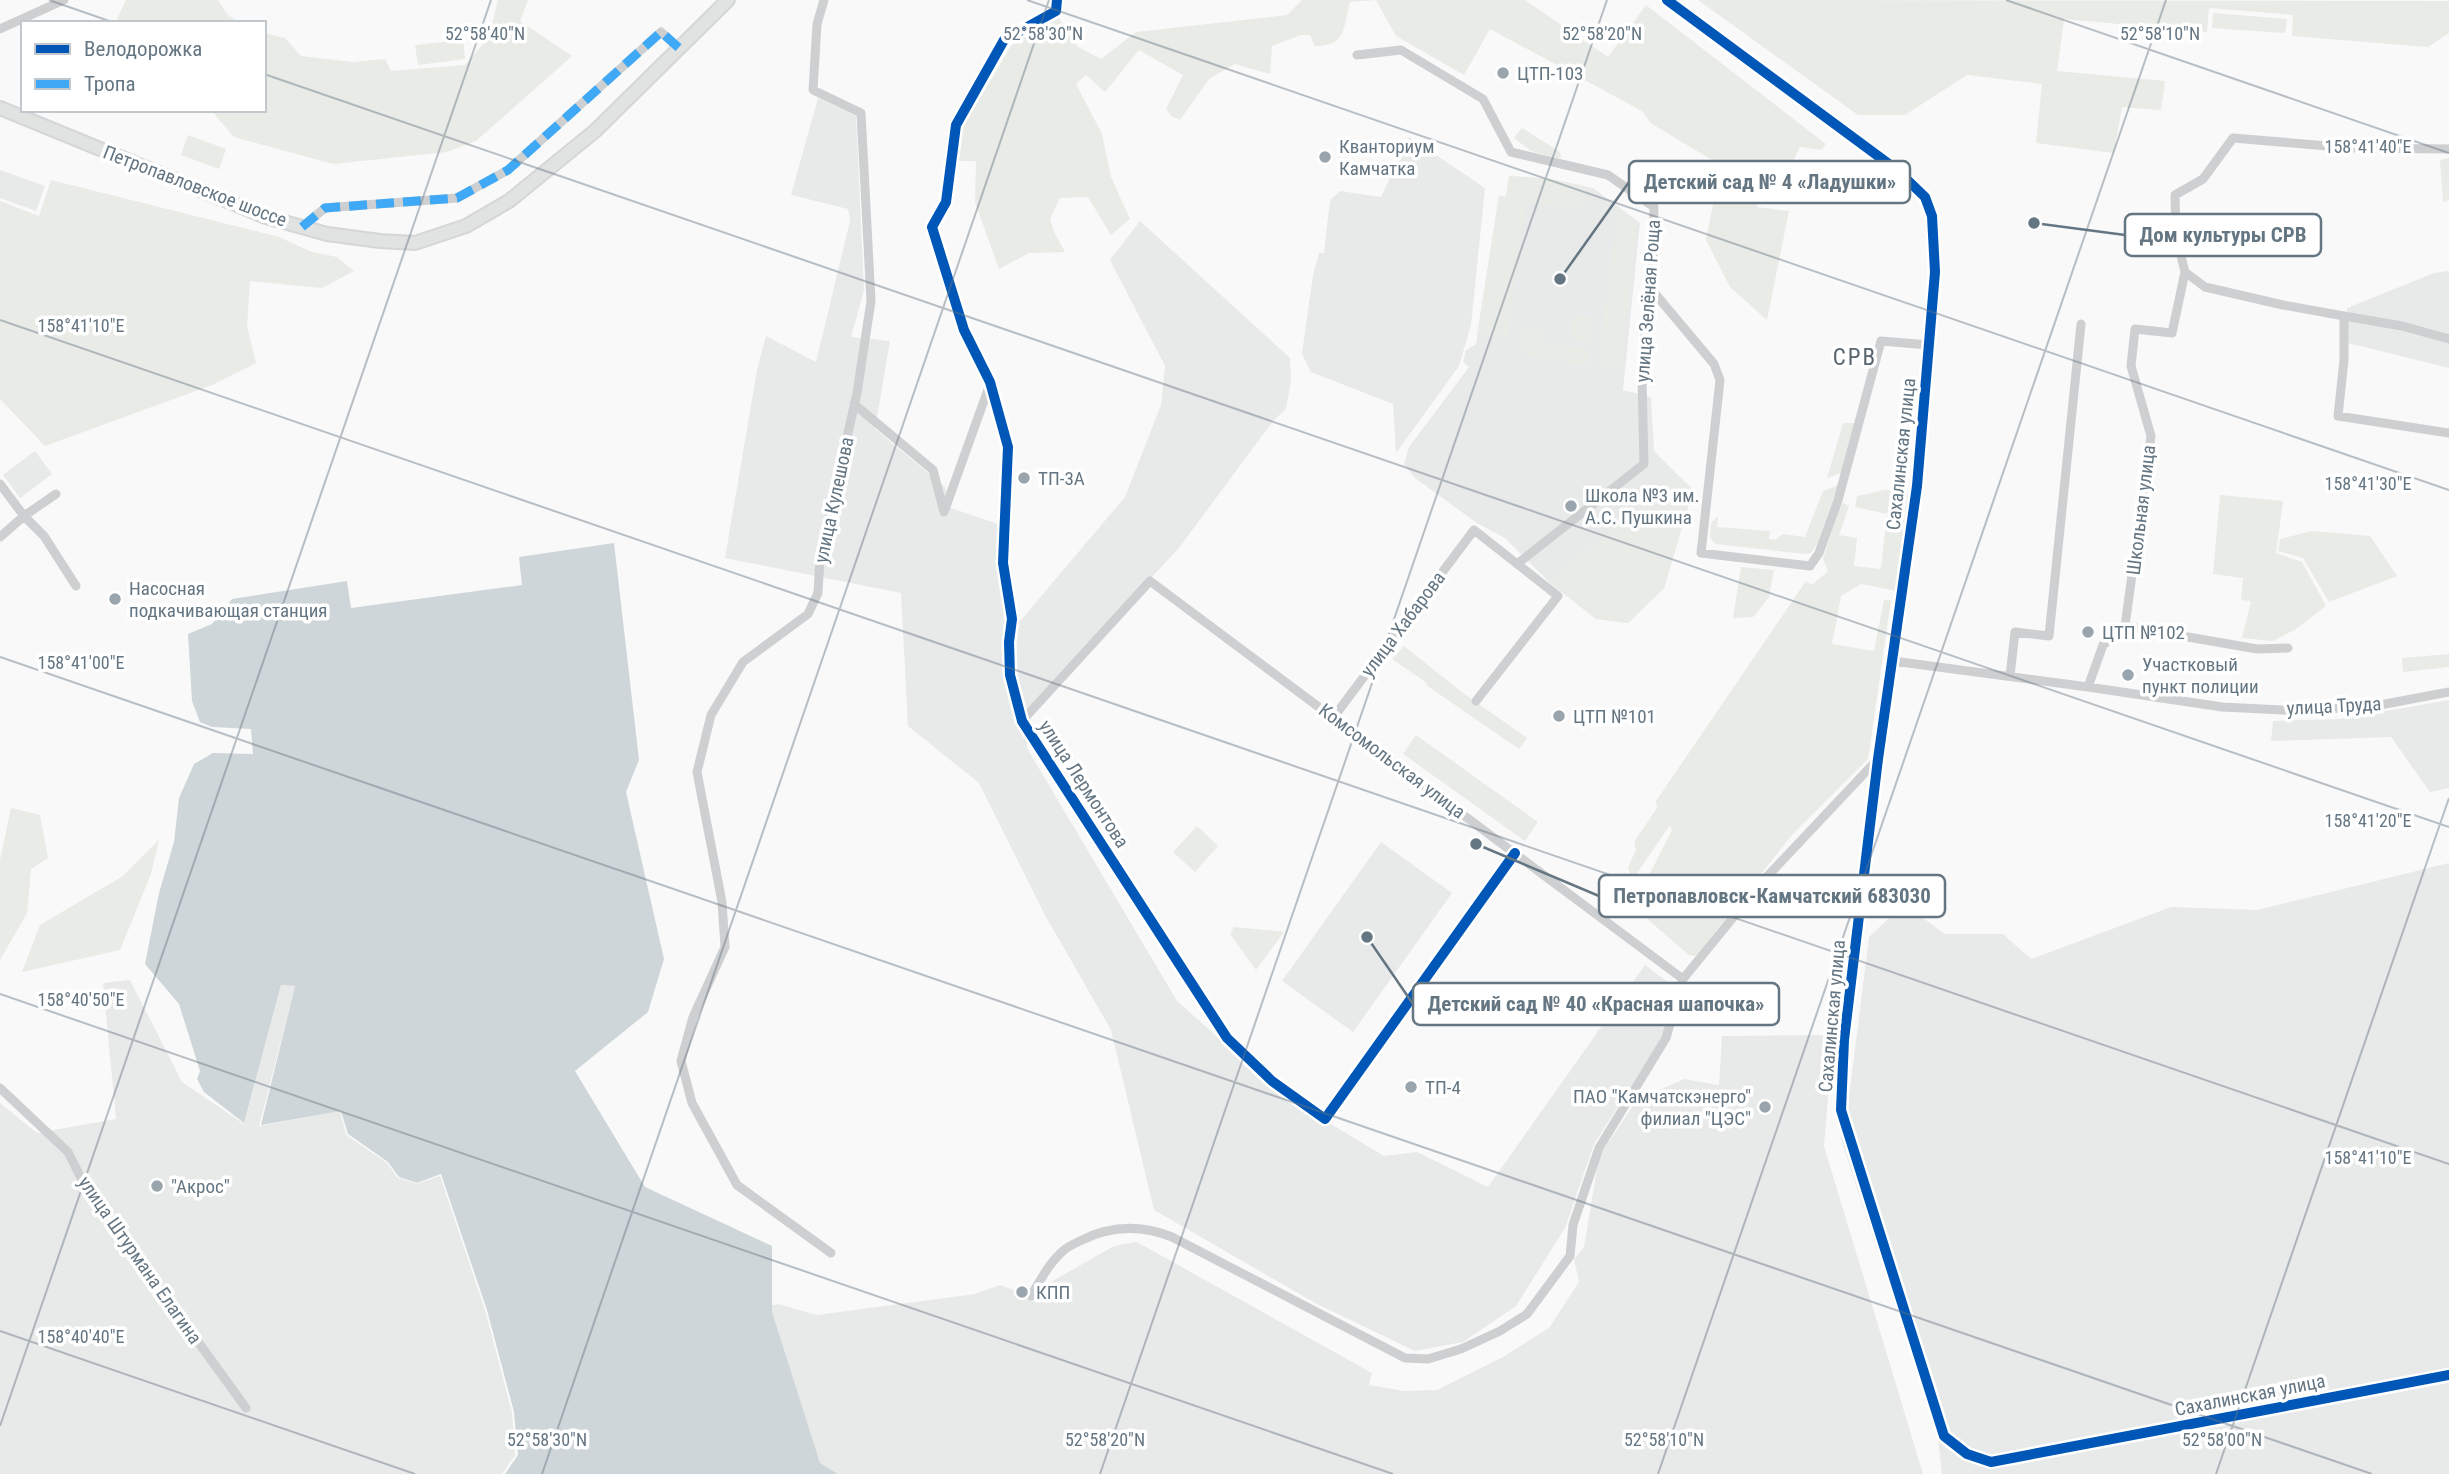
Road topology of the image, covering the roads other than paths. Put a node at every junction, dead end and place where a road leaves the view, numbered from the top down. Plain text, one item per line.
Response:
1 (64, 0) edge
2 (728, 0) edge
3 (824, 0) edge
4 (1057, 0) edge
5 (1667, 0) edge
6 (0, 29) edge
7 (680, 48) junction
8 (1357, 54) dead end
9 (0, 108) edge
10 (2449, 149) edge
11 (302, 227) junction
12 (2185, 272) junction
13 (1652, 290) junction
14 (2344, 316) junction
15 (2081, 324) dead end
16 (2449, 339) edge
17 (1930, 345) junction
18 (990, 382) junction
19 (854, 404) junction
20 (2449, 433) edge
21 (0, 484) edge
22 (56, 494) dead end
23 (24, 516) junction
24 (0, 537) edge
25 (1517, 564) junction
26 (76, 586) dead end
27 (2125, 625) junction
28 (2288, 648) dead end
29 (1893, 662) junction
30 (2010, 676) junction
31 (2088, 687) junction
32 (2449, 692) edge
33 (1476, 701) dead end
34 (1333, 718) junction
35 (1022, 720) junction
36 (1878, 759) junction
37 (1515, 853) junction
38 (1683, 979) junction
39 (0, 1088) edge
40 (831, 1253) dead end
41 (1031, 1296) dead end
42 (2449, 1375) edge
43 (246, 1408) dead end

1 - 6 street
2 - 7 main road, Петропавловское шоссе
3 - 19 street, улица Кулешова
4 - 18 street, улица Лермонтова
5 - 17 street, Сахалинская улица
7 - 11 main road, Петропавловское шоссе
7 - 11 street
8 - 13 street, улица Зелёная Роща
9 - 11 main road, Петропавловское шоссе
10 - 12 street, Школьная улица
12 - 14 street
12 - 27 street, Школьная улица
13 - 17 street
13 - 25 street, улица Зелёная Роща
14 - 16 street
14 - 20 street
15 - 30 street
17 - 29 street, Сахалинская улица
18 - 19 street
18 - 35 street, улица Лермонтова
19 - 40 street, улица Кулешова
21 - 23 street
22 - 23 street
23 - 24 street
23 - 26 street
25 - 33 street
25 - 34 street, улица Хабарова
27 - 28 street
27 - 31 street
29 - 30 street, улица Труда
29 - 36 street, Сахалинская улица
30 - 31 street, улица Труда
31 - 32 street, улица Труда
34 - 35 street, Комсомольская улица
34 - 37 street, Комсомольская улица
35 - 37 street, улица Лермонтова
36 - 38 street
36 - 42 street, Сахалинская улица
37 - 38 street, Комсомольская улица
38 - 41 street
39 - 43 street, улица Штурмана Елагина

